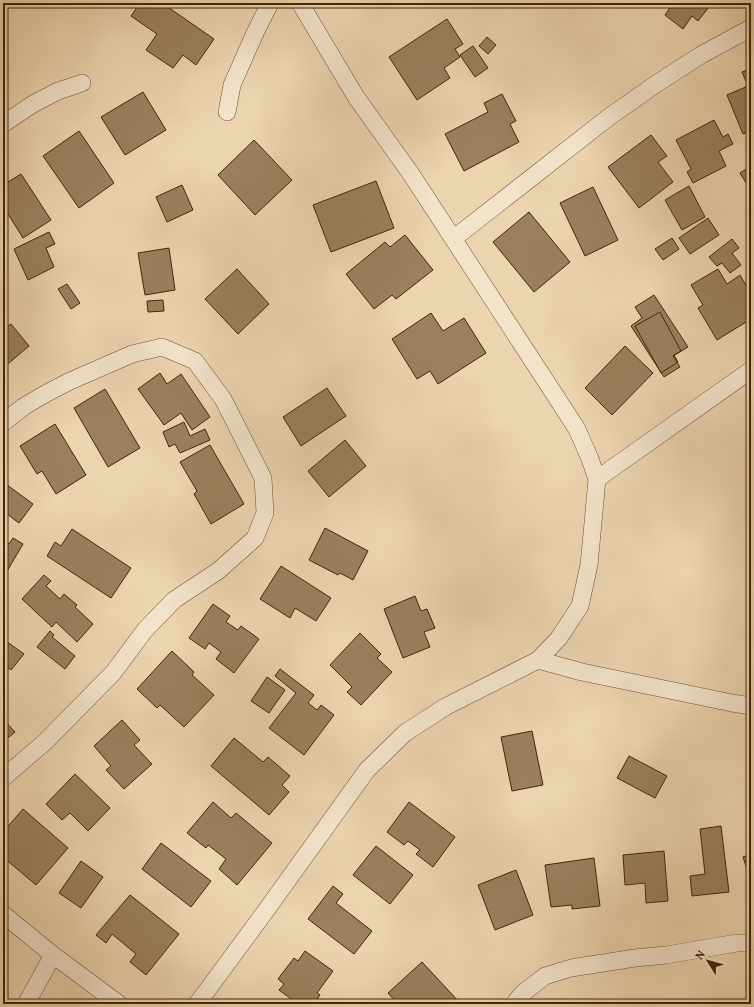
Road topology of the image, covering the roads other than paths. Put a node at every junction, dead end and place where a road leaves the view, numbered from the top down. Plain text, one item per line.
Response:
1 (270, 3) edge
2 (300, 3) edge
3 (751, 28) edge
4 (82, 83) dead end
5 (227, 112) dead end
6 (3, 124) edge
7 (453, 239) junction
8 (751, 370) edge
9 (3, 423) edge
10 (597, 479) junction
11 (538, 660) junction
12 (751, 706) edge
13 (3, 778) edge
14 (3, 914) edge
15 (751, 943) edge
16 (53, 954) junction
17 (26, 1004) edge
18 (119, 1004) edge
19 (197, 1004) edge
20 (514, 1004) edge

1 - 5 street
2 - 7 street
3 - 7 street
4 - 6 street
7 - 10 street
8 - 10 street
9 - 13 street
10 - 11 street
11 - 12 street
11 - 19 street
14 - 16 street
15 - 20 street
16 - 17 street
16 - 18 street

